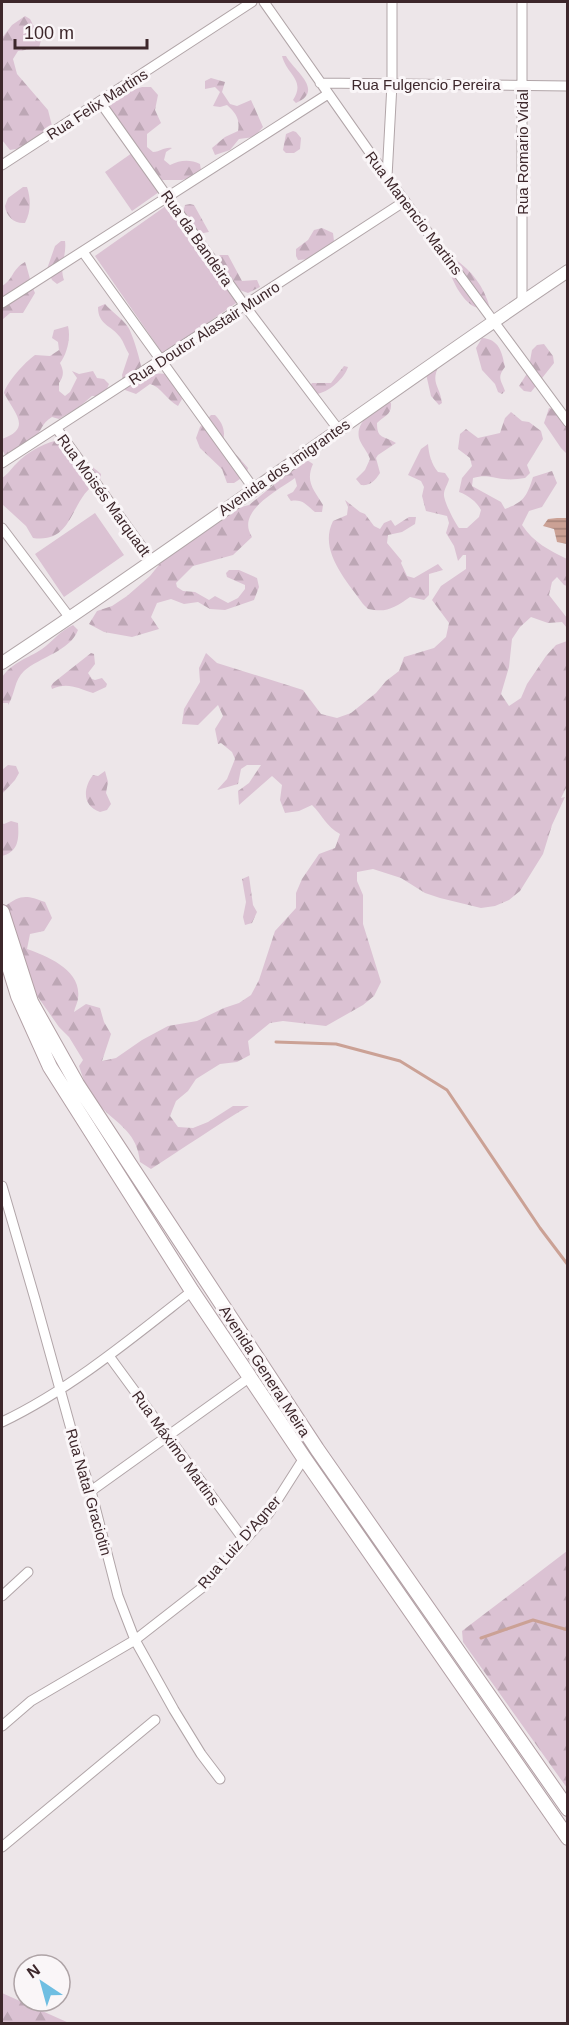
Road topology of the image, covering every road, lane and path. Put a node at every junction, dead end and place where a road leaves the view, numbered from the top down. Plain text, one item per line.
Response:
1 (252, 2) edge
2 (264, 2) edge
3 (392, 2) edge
4 (522, 2) edge
5 (320, 83) junction
6 (392, 84) junction
7 (522, 84) junction
8 (567, 86) edge
9 (328, 94) junction
10 (100, 102) junction
11 (2, 165) edge
12 (387, 177) junction
13 (168, 197) junction
14 (405, 201) junction
15 (83, 252) junction
16 (567, 271) edge
17 (522, 302) junction
18 (2, 303) edge
19 (246, 306) junction
20 (495, 321) junction
21 (161, 360) junction
22 (567, 422) edge
23 (57, 429) junction
24 (338, 429) junction
25 (2, 463) edge
26 (254, 489) junction
27 (2, 528) edge
28 (152, 561) junction
29 (70, 618) junction
30 (2, 663) edge
31 (2, 912) edge
32 (2, 945) edge
33 (2, 1186) edge
34 (207, 1281) junction
35 (192, 1291) junction
36 (109, 1356) junction
37 (250, 1377) junction
38 (59, 1389) junction
39 (2, 1422) edge
40 (166, 1436) junction
41 (317, 1449) junction
42 (304, 1458) junction
43 (91, 1491) junction
44 (244, 1540) junction
45 (28, 1572) dead end
46 (2, 1596) edge
47 (135, 1640) junction
48 (155, 1720) dead end
49 (2, 1726) edge
50 (220, 1779) dead end
51 (567, 1809) edge
52 (567, 1838) edge
53 (2, 1847) edge

1 - 10 street, Rua Felix Martins
2 - 5 street, Rua Manencio Martins
3 - 6 street
4 - 7 street, Rua Romario Vidal
5 - 6 street, Rua Fulgencio Pereira
5 - 9 street, Rua Manencio Martins
6 - 7 street, Rua Fulgencio Pereira
6 - 12 street
7 - 8 street, Rua Fulgencio Pereira
7 - 17 street, Rua Romario Vidal
9 - 12 street, Rua Manencio Martins
9 - 13 street
10 - 11 street, Rua Felix Martins
10 - 13 street, Rua da Bandeira
12 - 14 street, Rua Manencio Martins
13 - 15 street
13 - 19 street, Rua da Bandeira
14 - 19 street, Rua Doutor Alastair Munro
14 - 20 street, Rua Manencio Martins
15 - 18 street
15 - 21 street
16 - 17 street, Avenida dos Imigrantes
17 - 20 street, Avenida dos Imigrantes
19 - 21 street, Rua Doutor Alastair Munro
19 - 24 street, Rua da Bandeira
20 - 22 street, Rua Manencio Martins
20 - 24 street, Avenida dos Imigrantes
21 - 23 street, Rua Doutor Alastair Munro
21 - 26 street
23 - 25 street, Rua Doutor Alastair Munro
23 - 28 street, Rua Moisés Marquadt
24 - 26 street, Avenida dos Imigrantes
26 - 28 street, Avenida dos Imigrantes
27 - 29 street
28 - 29 street, Avenida dos Imigrantes
29 - 30 street, Avenida dos Imigrantes
31 - 34 main road, Avenida General Meira
32 - 35 main road, Avenida General Meira
33 - 38 street, Rua Natal Graciotin
34 - 35 main road
34 - 41 main road, Avenida General Meira
35 - 36 street
35 - 37 main road, Avenida General Meira
36 - 38 street
36 - 40 street, Rua Máximo Martins
37 - 40 street
37 - 42 main road, Avenida General Meira
38 - 39 street
38 - 43 street, Rua Natal Graciotin
40 - 43 street
40 - 44 street, Rua Máximo Martins
41 - 42 main road
41 - 51 main road, Avenida General Meira
42 - 44 street, Rua Luiz D'Agner
42 - 52 main road, Avenida General Meira
43 - 47 street, Rua Natal Graciotin
44 - 47 street, Rua Luiz D'Agner
45 - 46 street
47 - 49 street, Rua Luiz D'Agner
47 - 50 street, Rua Natal Graciotin
48 - 53 street

